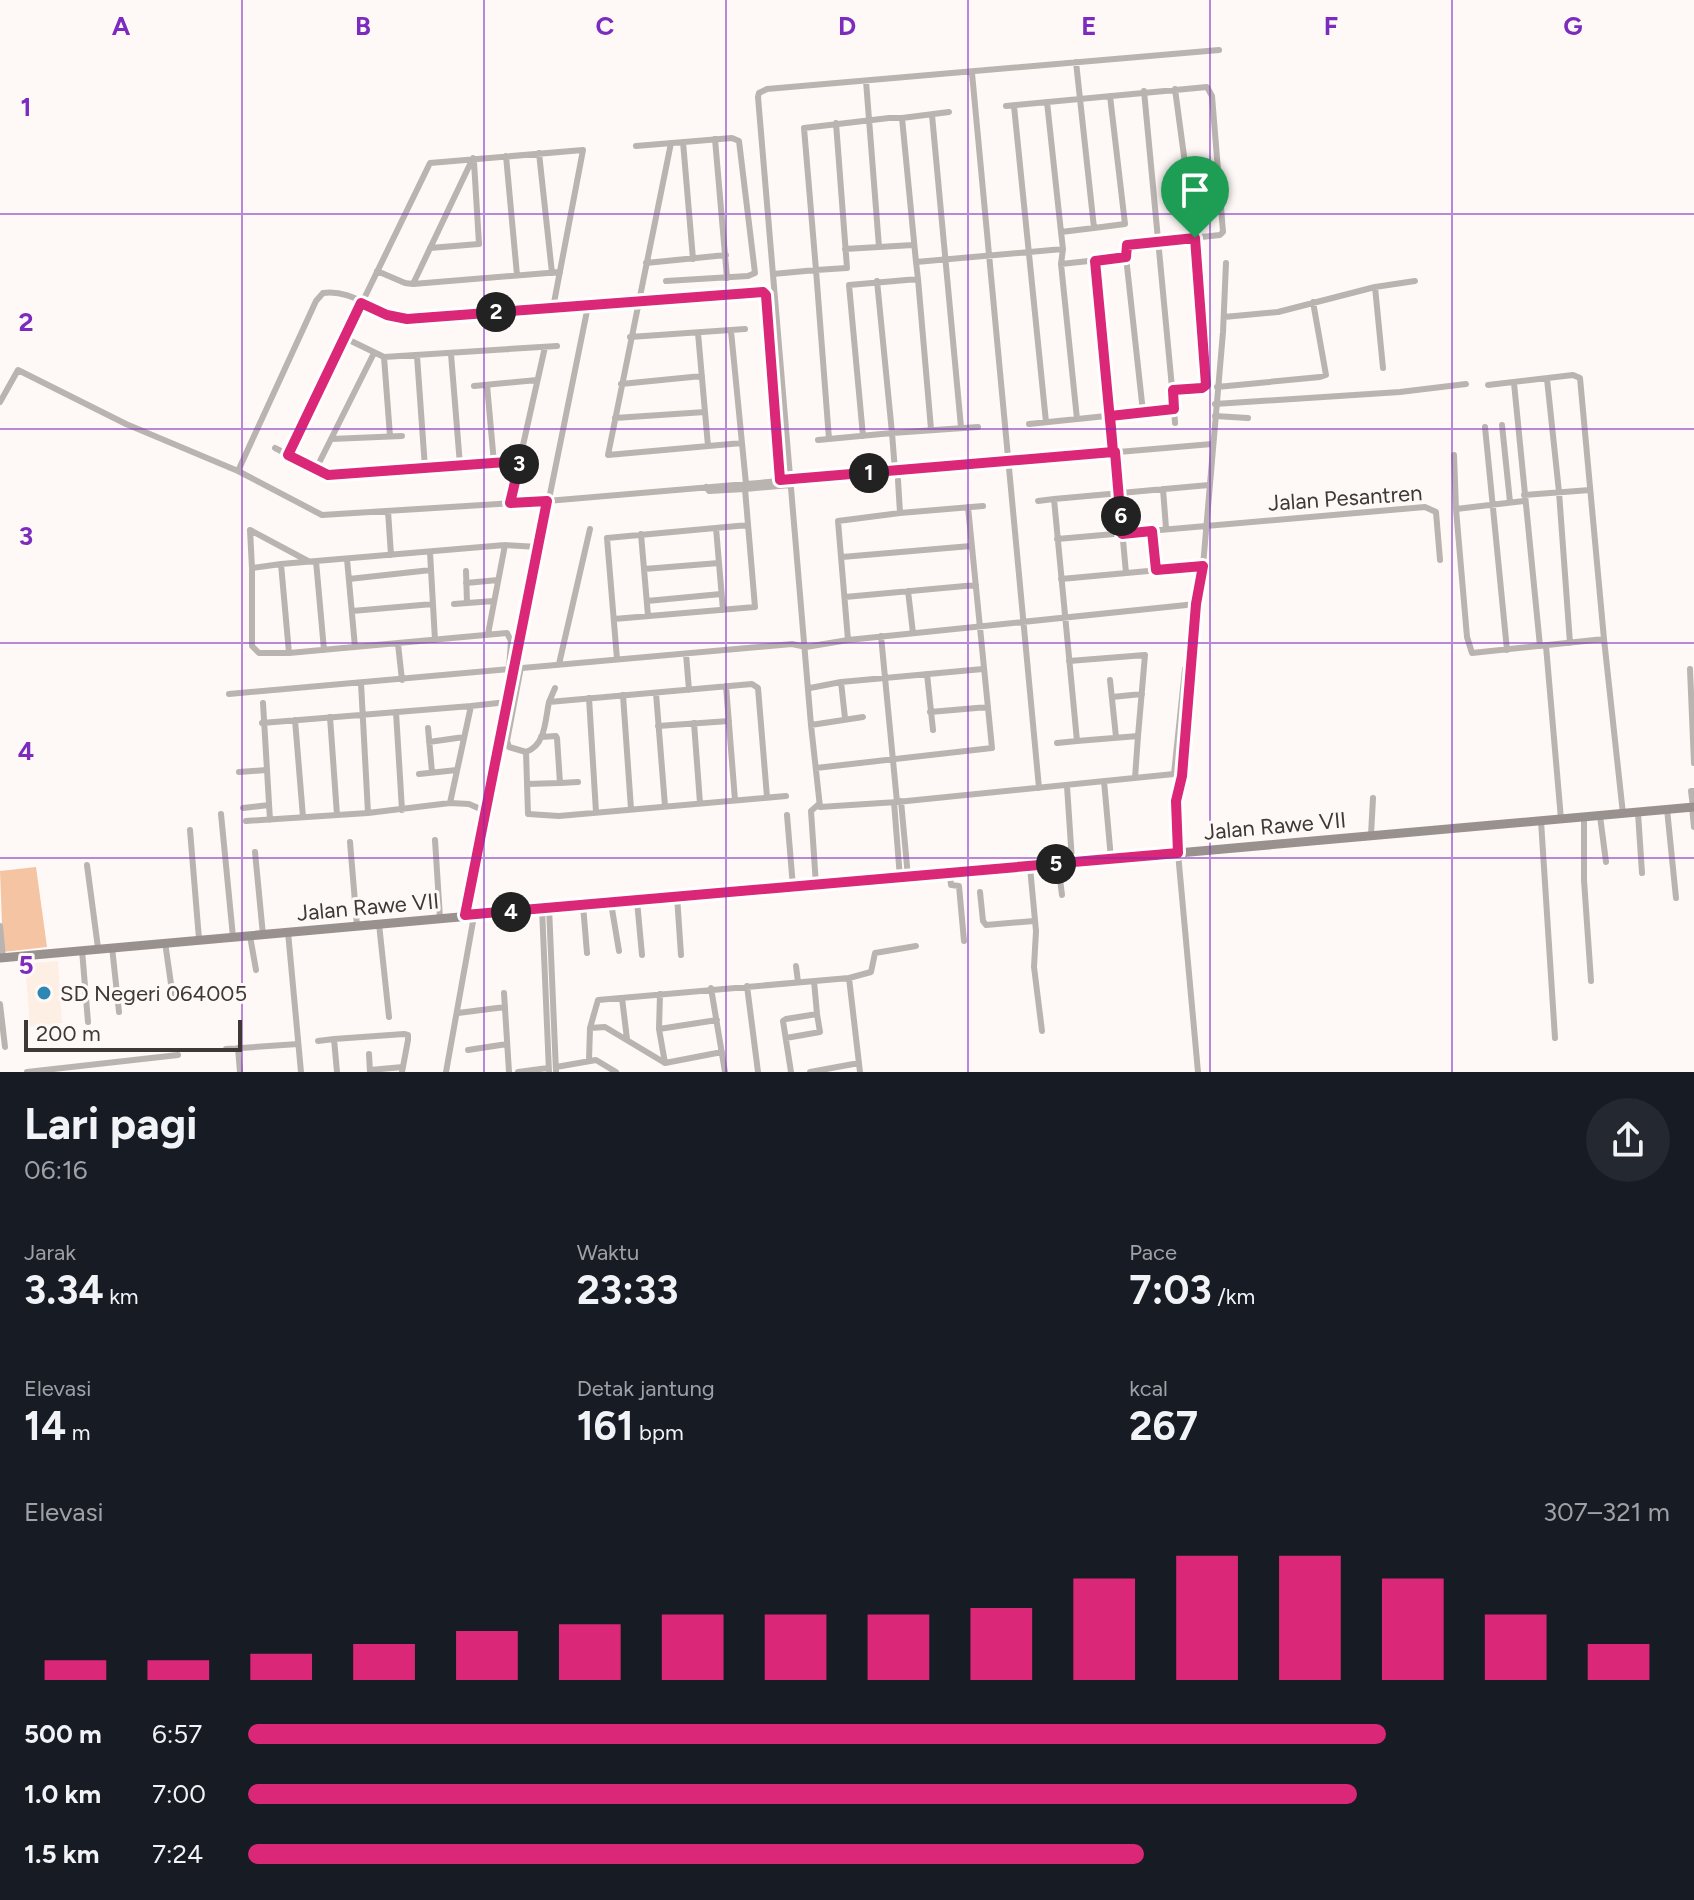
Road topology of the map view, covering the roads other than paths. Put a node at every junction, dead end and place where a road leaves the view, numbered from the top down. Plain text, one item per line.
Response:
1 (1219, 50) dead end
2 (1076, 62) junction
3 (972, 73) junction
4 (866, 81) junction
5 (1175, 89) junction
6 (1144, 91) junction
7 (1110, 96) junction
8 (1080, 99) junction
9 (1047, 102) junction
10 (949, 112) dead end
11 (932, 115) junction
12 (902, 118) junction
13 (870, 119) junction
14 (836, 123) junction
15 (715, 139) junction
16 (683, 142) junction
17 (671, 143) junction
18 (636, 146) dead end
19 (539, 153) junction
20 (506, 156) junction
21 (473, 158) junction
22 (1125, 224) junction
23 (1094, 228) junction
24 (1061, 232) junction
25 (1195, 238) junction
26 (1159, 240) junction
27 (913, 245) junction
28 (1127, 245) junction
29 (879, 247) junction
30 (430, 248) junction
31 (845, 249) junction
32 (1063, 249) junction
33 (1030, 251) junction
34 (726, 255) junction
35 (989, 256) junction
36 (1126, 257) junction
37 (693, 259) junction
38 (947, 260) junction
39 (1095, 261) junction
40 (916, 262) junction
41 (646, 263) junction
42 (1226, 263) dead end
43 (1061, 264) junction
44 (847, 268) junction
45 (816, 270) junction
46 (377, 271) junction
47 (556, 272) junction
48 (773, 274) junction
49 (517, 275) junction
50 (727, 278) junction
51 (918, 279) junction
52 (666, 281) dead end
53 (877, 281) junction
54 (1415, 281) dead end
55 (413, 284) junction
56 (849, 285) junction
57 (1375, 287) junction
58 (639, 302) junction
59 (1313, 302) junction
60 (361, 303) junction
61 (588, 306) junction
62 (553, 308) junction
63 (1224, 317) junction
64 (745, 329) dead end
65 (731, 331) junction
66 (698, 333) junction
67 (630, 337) junction
68 (345, 338) junction
69 (557, 346) dead end
70 (545, 347) junction
71 (374, 353) junction
72 (451, 354) junction
73 (417, 356) junction
74 (384, 357) junction
75 (1383, 368) dead end
76 (702, 376) junction
77 (1547, 379) junction
78 (537, 380) junction
79 (1514, 383) junction
80 (621, 384) junction
81 (1466, 384) dead end
82 (487, 385) junction
83 (1488, 385) dead end
84 (474, 386) dead end
85 (1217, 387) junction
86 (1173, 390) junction
87 (0, 402) edge
88 (1215, 404) junction
89 (1174, 409) junction
90 (705, 412) junction
91 (1143, 412) junction
92 (1110, 416) junction
93 (1215, 416) junction
94 (615, 418) junction
95 (1248, 418) dead end
96 (1077, 419) junction
97 (1046, 422) junction
98 (1175, 423) dead end
99 (1029, 424) dead end
100 (1502, 425) dead end
101 (961, 427) junction
102 (978, 427) dead end
103 (1485, 427) dead end
104 (931, 429) junction
105 (892, 433) junction
106 (390, 436) junction
107 (402, 436) dead end
108 (863, 436) junction
109 (331, 439) junction
110 (829, 439) junction
111 (818, 440) dead end
112 (742, 443) junction
113 (1212, 444) junction
114 (708, 446) junction
115 (275, 448) dead end
116 (1114, 452) junction
117 (288, 455) junction
118 (1454, 455) dead end
119 (1008, 460) junction
120 (520, 461) junction
121 (494, 463) junction
122 (460, 465) junction
123 (425, 468) junction
124 (319, 470) junction
125 (238, 471) junction
126 (895, 471) junction
127 (780, 480) junction
128 (898, 480) dead end
129 (791, 482) junction
130 (1209, 485) junction
131 (746, 486) junction
132 (1163, 489) junction
133 (1590, 490) junction
134 (1559, 492) junction
135 (1119, 494) junction
136 (1524, 498) junction
137 (1054, 499) junction
138 (547, 501) junction
139 (1038, 501) dead end
140 (1510, 502) junction
141 (510, 503) junction
142 (1492, 505) junction
143 (983, 506) dead end
144 (968, 507) junction
145 (1456, 509) junction
146 (388, 511) junction
147 (900, 513) junction
148 (748, 525) junction
149 (1207, 526) junction
150 (716, 528) junction
151 (1166, 528) junction
152 (590, 529) dead end
153 (1152, 531) junction
154 (641, 534) junction
155 (1122, 534) junction
156 (607, 538) junction
157 (597, 539) dead end
158 (1057, 539) junction
159 (505, 545) junction
160 (971, 546) junction
161 (538, 547) junction
162 (430, 552) junction
163 (391, 555) junction
164 (842, 557) junction
165 (347, 559) junction
166 (1440, 560) dead end
167 (312, 561) junction
168 (719, 563) junction
169 (281, 564) junction
170 (1203, 566) junction
171 (252, 568) junction
172 (644, 569) junction
173 (431, 570) junction
174 (1156, 570) junction
175 (466, 571) dead end
176 (1126, 573) junction
177 (349, 579) junction
178 (1061, 579) junction
179 (498, 580) junction
180 (466, 583) junction
181 (976, 585) junction
182 (908, 591) junction
183 (721, 594) junction
184 (845, 597) junction
185 (494, 601) junction
186 (647, 601) junction
187 (467, 603) junction
188 (433, 604) junction
189 (454, 604) dead end
190 (1196, 604) junction
191 (723, 610) junction
192 (352, 611) junction
193 (648, 616) junction
194 (1064, 618) junction
195 (614, 619) junction
196 (1023, 622) junction
197 (981, 626) junction
198 (913, 633) junction
199 (488, 634) junction
200 (881, 636) junction
201 (1604, 639) junction
202 (435, 640) junction
203 (848, 640) junction
204 (1570, 643) junction
205 (398, 644) junction
206 (1543, 646) junction
207 (355, 647) junction
208 (806, 647) junction
209 (324, 650) junction
210 (1507, 650) junction
211 (289, 653) junction
212 (686, 654) junction
213 (617, 659) junction
214 (1069, 661) junction
215 (559, 664) junction
216 (514, 667) junction
217 (983, 669) junction
218 (1185, 669) dead end
219 (1690, 669) dead end
220 (927, 674) junction
221 (885, 678) junction
222 (402, 680) junction
223 (1110, 680) dead end
224 (841, 682) junction
225 (361, 683) junction
226 (726, 686) junction
227 (555, 688) dead end
228 (810, 688) junction
229 (689, 690) junction
230 (656, 693) junction
231 (229, 694) dead end
232 (1142, 694) junction
233 (623, 695) junction
234 (1112, 697) junction
235 (589, 698) junction
236 (507, 702) junction
237 (549, 702) junction
238 (263, 703) dead end
239 (471, 706) junction
240 (988, 707) junction
241 (396, 712) junction
242 (930, 712) junction
243 (363, 715) junction
244 (330, 717) junction
245 (863, 717) dead end
246 (845, 718) junction
247 (295, 720) junction
248 (729, 721) junction
249 (262, 723) junction
250 (694, 723) junction
251 (811, 725) junction
252 (658, 726) junction
253 (428, 728) dead end
254 (933, 730) dead end
255 (1138, 736) junction
256 (464, 737) junction
257 (541, 737) junction
258 (1116, 737) junction
259 (1077, 741) junction
260 (429, 742) junction
261 (1057, 743) dead end
262 (526, 752) junction
263 (893, 757) junction
264 (1694, 763) edge
265 (816, 768) junction
266 (266, 770) junction
267 (457, 770) junction
268 (239, 772) dead end
269 (432, 772) junction
270 (419, 774) dead end
271 (1135, 778) junction
272 (1104, 781) junction
273 (578, 782) dead end
274 (560, 783) junction
275 (527, 784) junction
276 (1067, 786) junction
277 (1039, 788) junction
278 (1694, 791) edge
279 (786, 796) dead end
280 (767, 797) junction
281 (1373, 798) dead end
282 (735, 800) junction
283 (897, 802) junction
284 (450, 803) junction
285 (700, 803) junction
286 (819, 804) junction
287 (269, 805) junction
288 (665, 806) junction
289 (1693, 807) edge
290 (243, 808) dead end
291 (631, 809) junction
292 (1667, 809) junction
293 (402, 810) junction
294 (485, 811) junction
295 (596, 812) junction
296 (368, 813) junction
297 (1638, 813) junction
298 (221, 814) dead end
299 (337, 815) junction
300 (787, 815) dead end
301 (1623, 815) junction
302 (1600, 816) junction
303 (303, 817) junction
304 (1584, 817) junction
305 (1561, 819) junction
306 (270, 820) junction
307 (246, 821) dead end
308 (1541, 821) junction
309 (1694, 827) edge
310 (190, 830) dead end
311 (1371, 835) junction
312 (435, 840) dead end
313 (350, 842) dead end
314 (255, 852) dead end
315 (1178, 853) junction
316 (1111, 859) junction
317 (1072, 861) junction
318 (1606, 862) dead end
319 (1058, 864) junction
320 (87, 865) dead end
321 (1030, 867) junction
322 (1642, 873) dead end
323 (950, 874) junction
324 (904, 878) junction
325 (816, 885) junction
326 (793, 887) junction
327 (980, 892) dead end
328 (1062, 895) dead end
329 (677, 896) junction
330 (1676, 898) dead end
331 (637, 901) junction
332 (610, 903) junction
333 (583, 905) junction
334 (546, 908) junction
335 (469, 916) junction
336 (440, 918) junction
337 (1034, 921) junction
338 (379, 924) junction
339 (0, 926) edge
340 (357, 926) junction
341 (288, 932) junction
342 (263, 935) junction
343 (250, 936) junction
344 (233, 937) junction
345 (199, 939) junction
346 (964, 941) dead end
347 (165, 942) junction
348 (916, 946) dead end
349 (112, 947) junction
350 (98, 948) junction
351 (82, 950) junction
352 (619, 951) dead end
353 (587, 953) dead end
354 (642, 955) dead end
355 (681, 955) dead end
356 (1, 958) edge
357 (796, 966) dead end
358 (256, 970) dead end
359 (849, 978) junction
360 (814, 981) junction
361 (1591, 981) dead end
362 (798, 982) junction
363 (747, 986) junction
364 (711, 988) junction
365 (504, 993) dead end
366 (660, 994) junction
367 (173, 998) dead end
368 (622, 998) junction
369 (0, 1004) edge
370 (505, 1007) junction
371 (119, 1012) dead end
372 (458, 1013) junction
373 (817, 1014) junction
374 (389, 1017) dead end
375 (717, 1020) junction
376 (88, 1022) dead end
377 (590, 1028) junction
378 (659, 1029) junction
379 (1042, 1031) dead end
380 (786, 1038) junction
381 (1555, 1038) dead end
382 (334, 1039) junction
383 (627, 1039) junction
384 (318, 1041) dead end
385 (298, 1044) junction
386 (507, 1044) junction
387 (5, 1047) dead end
388 (238, 1048) junction
389 (226, 1049) dead end
390 (468, 1050) dead end
391 (722, 1052) junction
392 (369, 1054) dead end
393 (178, 1055) dead end
394 (589, 1061) junction
395 (111, 1062) junction
396 (665, 1063) junction
397 (859, 1063) junction
398 (80, 1068) edge
399 (39, 1070) edge
400 (402, 1070) edge
401 (552, 1070) edge
402 (370, 1071) edge
403 (825, 1071) edge
404 (27, 1072) edge
405 (113, 1072) edge
406 (240, 1072) edge
407 (301, 1072) edge
408 (337, 1072) edge
409 (446, 1072) edge
410 (509, 1072) edge
411 (518, 1072) edge
412 (616, 1072) edge
413 (725, 1072) edge
414 (758, 1072) edge
415 (791, 1072) edge
416 (810, 1072) edge
417 (860, 1072) edge
418 (1198, 1072) edge

1 - 2 street
2 - 3 street
2 - 8 street
3 - 4 street
3 - 35 street
4 - 13 street
4 - 48 street
5 - 6 street
5 - 25 street
5 - 25 street
6 - 7 street
6 - 26 street
7 - 8 street
7 - 22 street
8 - 9 street
8 - 23 street
9 - 24 street
9 - 33 street
10 - 11 street
11 - 12 street
11 - 38 street
12 - 13 street
12 - 27 street
13 - 14 street
13 - 29 street
14 - 31 street
14 - 45 street
15 - 16 street
15 - 34 street
15 - 50 street
16 - 17 street
16 - 37 street
17 - 18 street
17 - 41 street
19 - 20 street
19 - 47 street
19 - 47 street
20 - 21 street
20 - 49 street
21 - 30 street
21 - 30 street
21 - 46 street
22 - 23 street
22 - 28 street
23 - 24 street
24 - 32 street
25 - 26 street
25 - 86 street
26 - 28 street
26 - 86 street
27 - 29 street
27 - 40 street
28 - 36 street
29 - 31 street
30 - 55 street
31 - 44 street
32 - 33 street
32 - 43 street
33 - 35 street
33 - 97 street
34 - 37 street
34 - 50 street
35 - 38 street
35 - 119 street
36 - 39 street
36 - 91 street
37 - 41 street
38 - 40 street
38 - 101 street
39 - 43 street
39 - 92 street
40 - 51 street
41 - 58 street
42 - 63 street
43 - 96 street
44 - 45 street
44 - 56 street
45 - 48 street
45 - 110 street
46 - 55 street
46 - 60 street
47 - 49 street
47 - 62 street
48 - 129 street
49 - 55 street
50 - 52 street
51 - 53 street
51 - 104 street
53 - 56 street
53 - 105 street
54 - 57 street
56 - 108 street
57 - 59 street
57 - 75 street
58 - 61 street
58 - 67 street
58 - 127 street
59 - 63 street
59 - 85 street
60 - 62 street
60 - 68 street
60 - 125 street
61 - 62 street
61 - 138 street
63 - 85 street
64 - 65 street
65 - 66 street
65 - 112 street
66 - 67 street
66 - 76 street
67 - 80 street
68 - 71 street
68 - 117 street
69 - 70 street
70 - 72 street
70 - 78 street
71 - 74 street
71 - 109 street
72 - 73 street
72 - 122 street
73 - 74 street
73 - 123 street
74 - 106 street
76 - 80 street
76 - 90 street
77 - 79 street
77 - 133 street
77 - 134 street
78 - 82 street
78 - 120 street
79 - 83 street
79 - 136 street
80 - 94 street
81 - 88 street
82 - 84 street
82 - 121 street
85 - 88 street
86 - 89 street
87 - 125 street
88 - 93 street
89 - 91 street
89 - 98 street
90 - 94 street
90 - 114 street
91 - 92 street
92 - 96 street
92 - 116 street
93 - 95 street
93 - 113 street
94 - 114 street
96 - 97 street
97 - 99 street
100 - 140 street
101 - 102 street
101 - 104 street
103 - 142 street
104 - 105 street
105 - 108 street
105 - 126 street
106 - 107 street
106 - 109 street
108 - 110 street
109 - 124 street
110 - 111 street
112 - 114 street
112 - 131 street
113 - 116 street
113 - 130 street
115 - 117 street
116 - 119 street
116 - 135 street
117 - 124 street
118 - 145 street
119 - 126 street
119 - 196 street
120 - 121 street
120 - 141 street
121 - 122 street
122 - 123 street
123 - 124 street
125 - 146 street
126 - 129 street
127 - 129 street
127 - 131 street
128 - 147 street
129 - 131 street
129 - 208 street
130 - 132 street
130 - 149 street
131 - 138 street
131 - 148 street
132 - 135 street
132 - 151 street
133 - 134 street
133 - 201 street
134 - 136 street
134 - 204 street
135 - 137 street
135 - 155 street
136 - 140 street
136 - 206 street
137 - 139 street
137 - 158 street
138 - 141 street
138 - 161 street
140 - 142 street
141 - 146 street
142 - 145 street
142 - 210 street
143 - 144 street
144 - 147 street
144 - 160 street
145 - 210 street
146 - 163 street
147 - 164 street
148 - 150 street
148 - 191 street
149 - 151 street
149 - 166 street, Jalan Pesantren
149 - 170 street
150 - 154 street
150 - 168 street
151 - 153 street
152 - 215 street
153 - 155 street
153 - 174 street
154 - 156 street
154 - 172 street
155 - 158 street
155 - 176 street
156 - 157 street
156 - 195 street
158 - 178 street
159 - 161 street
159 - 162 street
159 - 179 street
160 - 164 street
160 - 181 street
161 - 216 street
162 - 163 street
162 - 173 street
163 - 165 street
164 - 184 street
165 - 167 street
165 - 177 street
167 - 169 street
167 - 171 street
167 - 209 street
168 - 172 street
168 - 183 street
169 - 171 street
169 - 211 street
170 - 174 street
170 - 190 street
171 - 211 street
172 - 186 street
173 - 177 street
173 - 188 street
174 - 176 street
175 - 180 street
176 - 178 street
177 - 192 street
178 - 194 street
179 - 180 street
179 - 185 street
180 - 187 street
181 - 182 street
181 - 197 street
182 - 184 street
182 - 198 street
183 - 186 street
183 - 191 street
184 - 203 street
185 - 187 street
185 - 199 street
186 - 193 street
187 - 189 street
188 - 192 street
188 - 202 street
190 - 194 street
190 - 315 street
191 - 193 street
192 - 207 street
193 - 195 street
194 - 196 street
194 - 214 street
195 - 213 street
196 - 197 street
196 - 277 street
197 - 198 street
197 - 217 street
198 - 200 street
199 - 202 street
199 - 216 street
200 - 203 street
200 - 221 street
201 - 204 street
201 - 301 street
202 - 205 street
203 - 208 street
204 - 206 street
205 - 207 street
205 - 222 street
206 - 210 street
206 - 305 street
207 - 209 street
208 - 212 street
208 - 228 street
209 - 211 street
212 - 213 street
212 - 229 street
213 - 215 street
214 - 232 street
214 - 259 street
215 - 216 street
216 - 222 street
216 - 236 street
216 - 262 street
217 - 220 street
217 - 240 street
218 - 271 street
219 - 264 street
220 - 221 street
220 - 242 street
221 - 224 street
221 - 263 street
222 - 225 street
223 - 234 street
224 - 228 street
224 - 246 street
225 - 231 street
225 - 243 street
226 - 229 street
226 - 248 street
226 - 280 street
227 - 237 street
228 - 251 street
229 - 230 street
230 - 233 street
230 - 252 street
232 - 234 street
232 - 255 street
233 - 235 street
233 - 291 street
234 - 258 street
235 - 237 street
235 - 295 street
236 - 239 street
236 - 294 street
237 - 257 street
238 - 249 street
239 - 241 street
239 - 256 street
240 - 242 street
240 - 263 street
241 - 243 street
241 - 293 street
242 - 254 street
243 - 244 street
243 - 296 street
244 - 247 street
244 - 299 street
245 - 246 street
246 - 251 street
247 - 249 street
247 - 303 street
248 - 250 street
248 - 282 street
249 - 266 street
250 - 252 street
250 - 285 street
251 - 265 street
252 - 288 street
253 - 260 street
255 - 258 street
255 - 271 street
256 - 260 street
256 - 267 street
257 - 262 street
257 - 274 street
258 - 259 street
259 - 261 street
260 - 269 street
262 - 275 street
263 - 265 street
263 - 283 street
265 - 286 street
266 - 268 street
266 - 287 street
267 - 269 street
267 - 284 street
269 - 270 street
271 - 272 street
272 - 276 street
272 - 316 street
273 - 274 street
274 - 275 street
275 - 295 street
276 - 277 street
276 - 317 street
277 - 283 street
278 - 289 street
279 - 280 street
280 - 282 street
281 - 311 street
282 - 285 street
283 - 286 street
283 - 324 street
284 - 293 street
284 - 294 street
285 - 288 street
286 - 325 street
287 - 290 street
287 - 306 street
288 - 291 street
289 - 292 main road, Jalan Rawe VII
289 - 309 street
291 - 295 street
292 - 297 main road, Jalan Rawe VII
292 - 330 street
293 - 296 street
294 - 335 street
296 - 299 street
297 - 301 main road, Jalan Rawe VII
297 - 322 street
298 - 344 street
299 - 303 street
300 - 326 street
301 - 302 main road, Jalan Rawe VII
302 - 304 main road, Jalan Rawe VII
302 - 318 street
303 - 306 street
304 - 305 main road, Jalan Rawe VII
304 - 361 street
305 - 308 main road, Jalan Rawe VII
306 - 307 street
308 - 311 main road, Jalan Rawe VII
308 - 381 street
310 - 345 street
311 - 315 main road, Jalan Rawe VII
312 - 336 street
313 - 340 street
314 - 342 street
315 - 316 main road, Jalan Rawe VII
315 - 418 street
316 - 317 main road, Jalan Rawe VII
317 - 319 main road, Jalan Rawe VII
319 - 321 main road, Jalan Rawe VII
319 - 328 street
320 - 350 street
321 - 323 main road, Jalan Rawe VII
321 - 337 street
323 - 324 main road, Jalan Rawe VII
323 - 346 street
324 - 325 main road, Jalan Rawe VII
325 - 326 main road, Jalan Rawe VII
326 - 329 main road, Jalan Rawe VII
327 - 337 street
329 - 331 main road, Jalan Rawe VII
329 - 355 street
331 - 332 main road, Jalan Rawe VII
331 - 354 street
332 - 333 main road, Jalan Rawe VII
332 - 352 street
333 - 334 main road, Jalan Rawe VII
333 - 353 street
334 - 335 main road, Jalan Rawe VII
334 - 401 street
335 - 336 main road, Jalan Rawe VII
335 - 372 street
336 - 338 main road, Jalan Rawe VII
337 - 379 street
338 - 340 main road, Jalan Rawe VII
338 - 374 street
339 - 356 street
340 - 341 main road, Jalan Rawe VII
341 - 342 main road, Jalan Rawe VII
341 - 385 street
342 - 343 main road, Jalan Rawe VII
343 - 344 main road, Jalan Rawe VII
343 - 358 street
344 - 345 main road, Jalan Rawe VII
345 - 347 main road, Jalan Rawe VII
347 - 349 main road, Jalan Rawe VII
347 - 367 street
348 - 359 street
349 - 350 main road, Jalan Rawe VII
349 - 371 street
350 - 351 main road, Jalan Rawe VII
351 - 356 main road, Jalan Rawe VII
351 - 376 street
357 - 362 street
359 - 360 street
359 - 397 street
360 - 362 street
360 - 373 street
362 - 363 street
363 - 364 street
363 - 414 street
364 - 366 street
364 - 375 street
365 - 370 street
366 - 368 street
366 - 378 street
368 - 377 street
368 - 383 street
369 - 387 street
370 - 372 street
370 - 386 street
372 - 409 street
373 - 380 street
373 - 380 street
375 - 378 street
375 - 391 street
377 - 383 street
377 - 394 street
378 - 396 street
380 - 415 street
382 - 384 street
382 - 400 street
382 - 408 street
383 - 396 street
385 - 388 street
385 - 407 street
386 - 390 street
386 - 410 street
388 - 389 street
388 - 406 street
391 - 396 street
391 - 413 street
392 - 402 street
393 - 395 street
394 - 401 street
394 - 412 street
395 - 398 street
395 - 405 street
397 - 403 street
397 - 417 street
398 - 399 street
399 - 404 street
400 - 402 street
401 - 411 street
403 - 416 street

